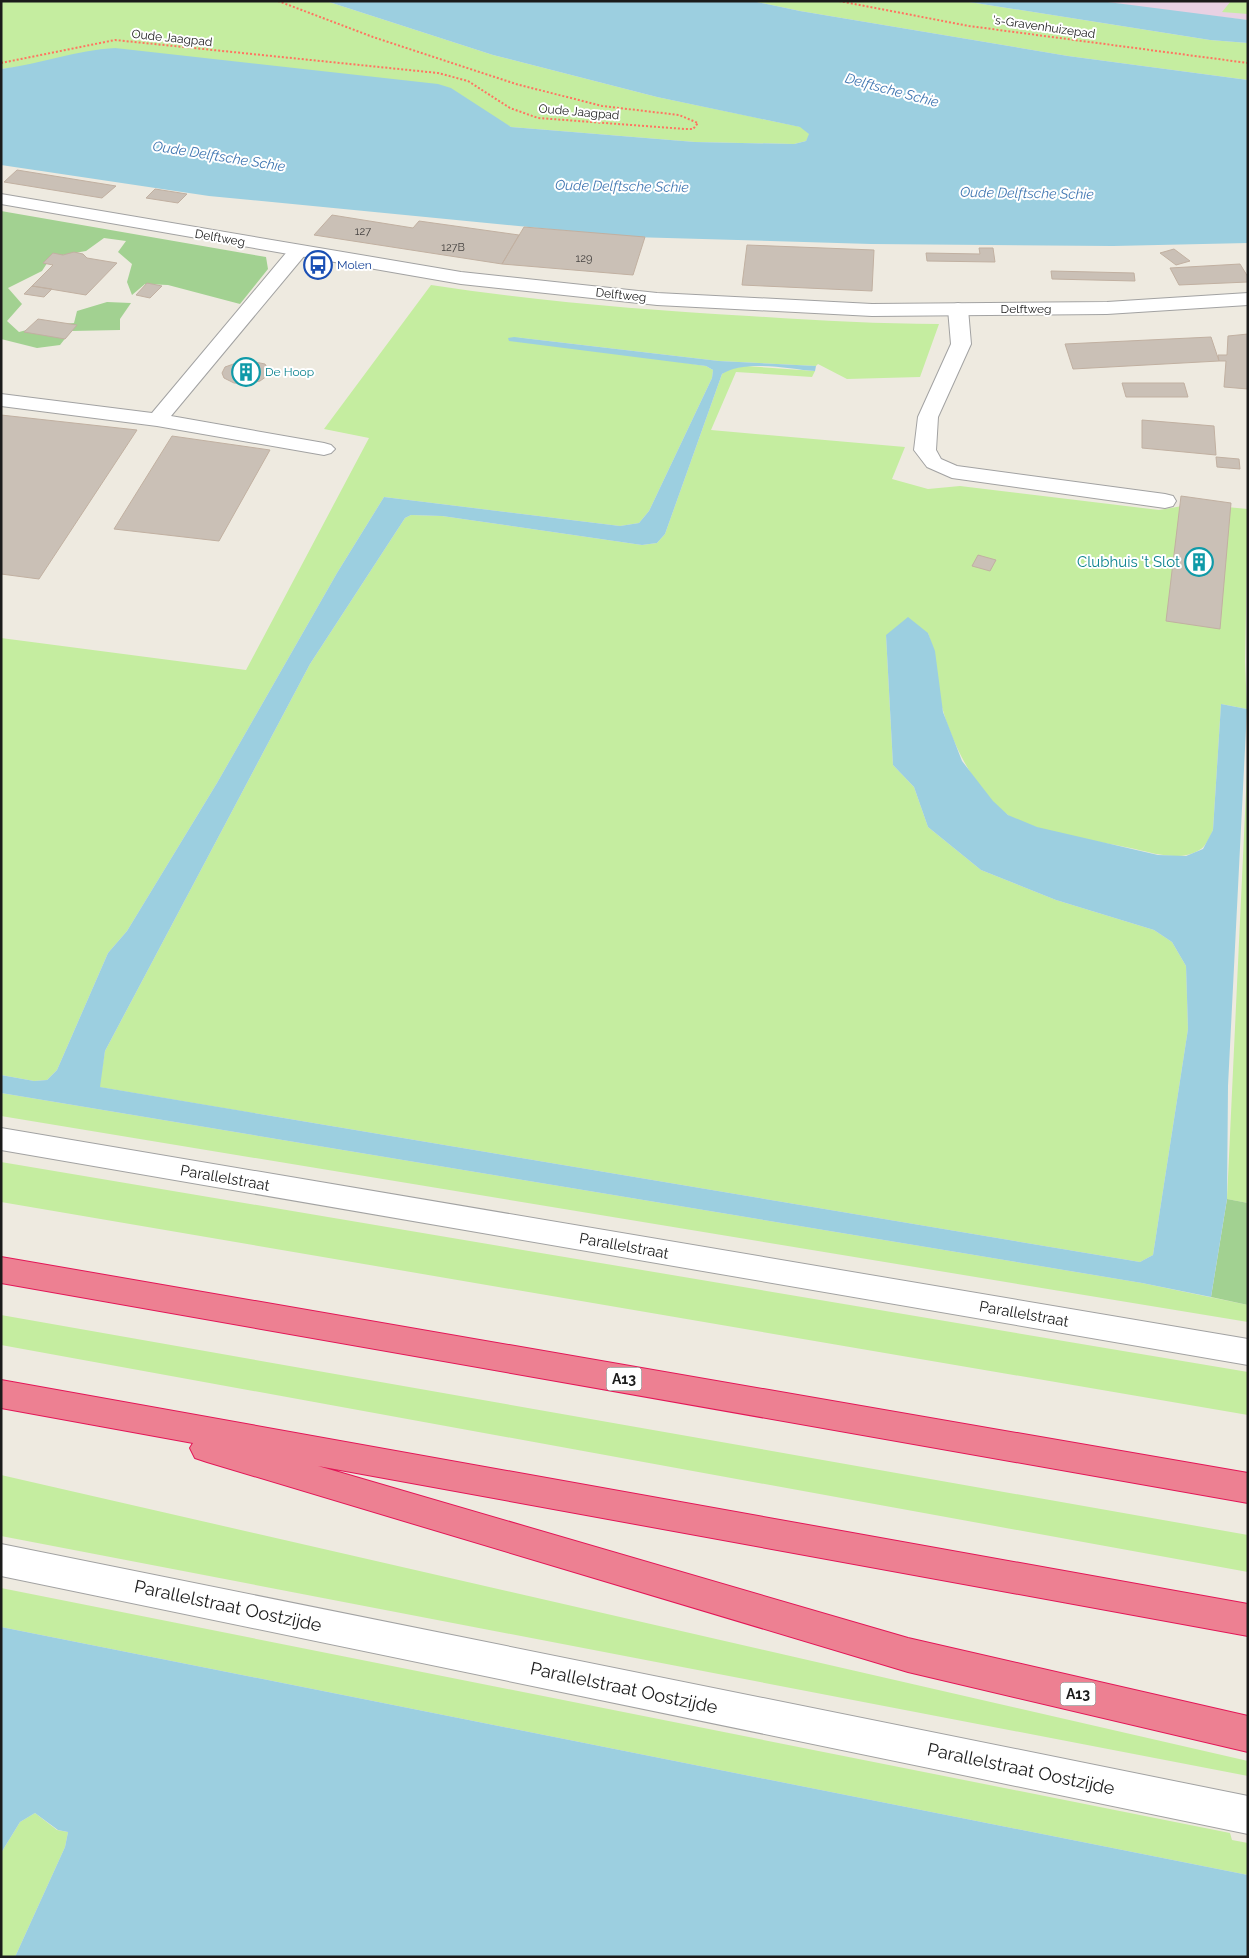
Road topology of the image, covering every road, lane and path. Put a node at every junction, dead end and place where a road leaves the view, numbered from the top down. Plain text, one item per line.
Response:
1 (278, 1) edge
2 (839, 1) edge
3 (1, 63) edge
4 (1248, 63) edge
5 (1, 199) edge
6 (298, 251) junction
7 (1248, 299) edge
8 (958, 309) junction
9 (1, 400) edge
10 (157, 420) junction
11 (324, 449) dead end
12 (1165, 501) dead end
13 (1, 1139) edge
14 (1, 1270) edge
15 (1248, 1352) edge
16 (1, 1394) edge
17 (73, 1408) junction
18 (1248, 1488) edge
19 (1, 1560) edge
20 (1248, 1620) edge
21 (1248, 1734) edge
22 (1248, 1815) edge

1 - 3 path, Oude Jaagpad
2 - 4 path, 's-Gravenhuizepad
5 - 6 street, Delftweg
6 - 8 street, Delftweg
6 - 10 street
7 - 8 street, Delftweg
8 - 12 street
9 - 10 street
10 - 11 street
13 - 15 street, Parallelstraat
14 - 18 highway, A13
16 - 17 highway, A13
17 - 20 highway, A13
17 - 21 highway, A13
19 - 22 street, Parallelstraat Oostzijde

